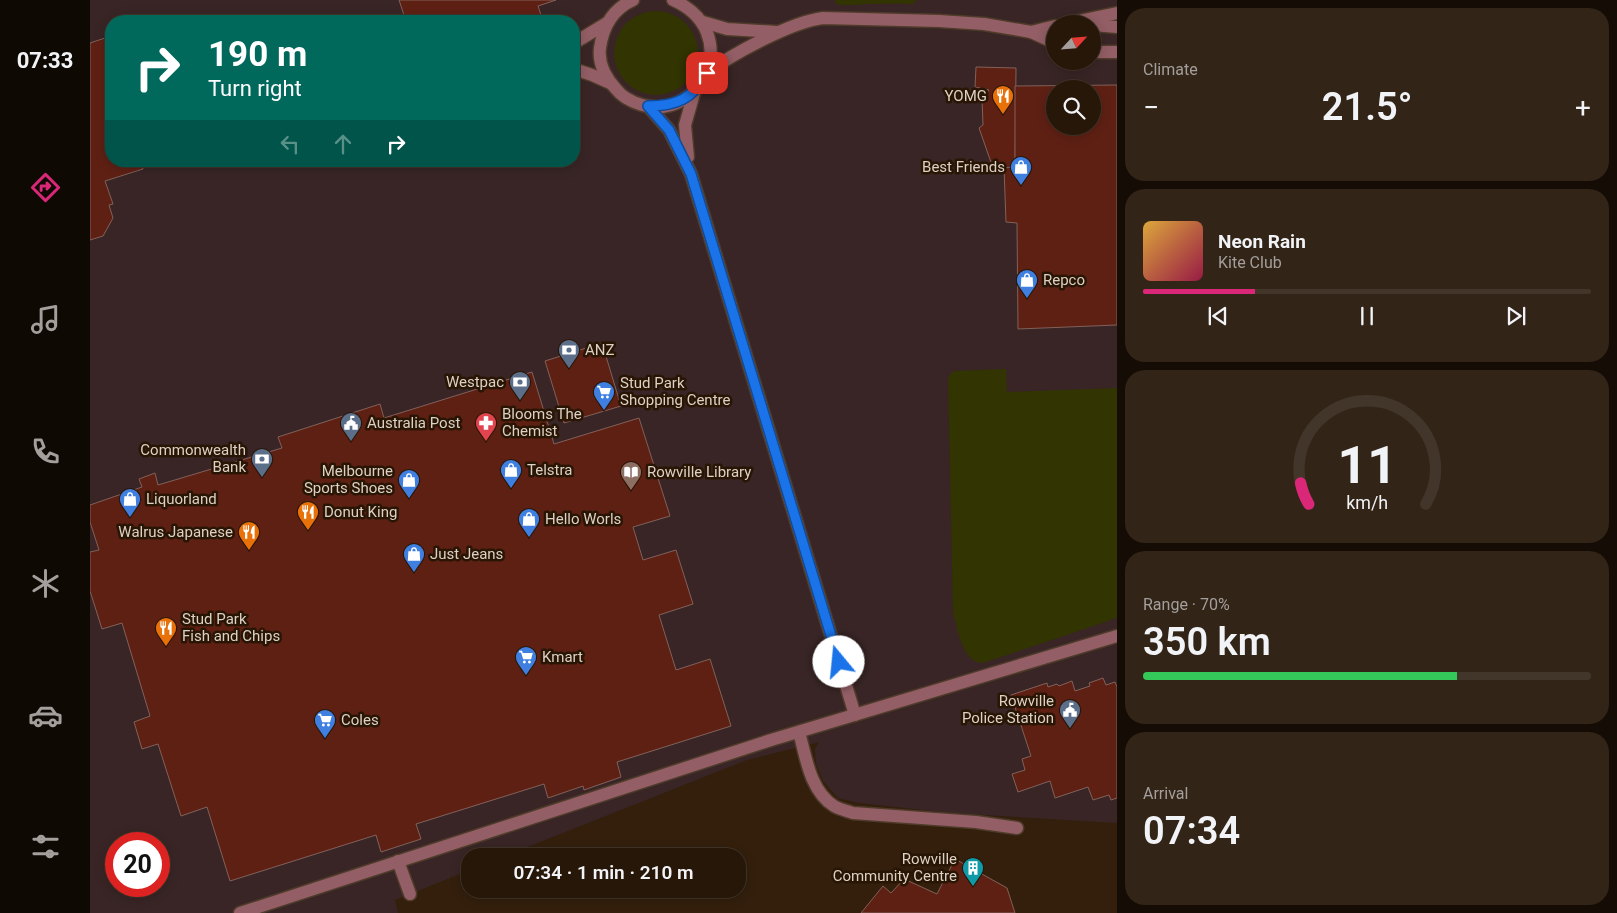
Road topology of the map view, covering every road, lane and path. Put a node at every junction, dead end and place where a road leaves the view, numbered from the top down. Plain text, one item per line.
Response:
1 (617, 0) edge
2 (633, 0) edge
3 (674, 0) edge
4 (1117, 13) edge
5 (1101, 16) edge
6 (610, 18) junction
7 (703, 22) junction
8 (1101, 25) edge
9 (1117, 27) edge
10 (1046, 28) edge
11 (779, 32) junction
12 (1031, 32) junction
13 (580, 39) edge
14 (1046, 40) edge
15 (1101, 52) edge
16 (1117, 52) edge
17 (580, 71) edge
18 (707, 73) junction
19 (610, 83) junction
20 (695, 90) junction
21 (648, 106) junction
22 (691, 174) junction
23 (1117, 636) edge
24 (855, 715) junction
25 (799, 732) junction
26 (1018, 828) dead end
27 (398, 862) junction
28 (410, 894) dead end
29 (240, 913) edge

1 - 6 lane
2 - 6 lane
3 - 7 lane
4 - 5 lane
6 - 13 lane
6 - 19 lane
7 - 11 lane
7 - 18 lane
8 - 9 lane
10 - 12 lane
11 - 12 lane
11 - 18 lane
12 - 14 lane
15 - 16 lane
17 - 19 lane
18 - 20 lane
19 - 21 lane
20 - 21 lane
20 - 22 lane
21 - 22 lane
22 - 24 lane
23 - 24 lane
24 - 25 lane
25 - 26 lane
25 - 27 lane
27 - 28 lane
27 - 29 lane

